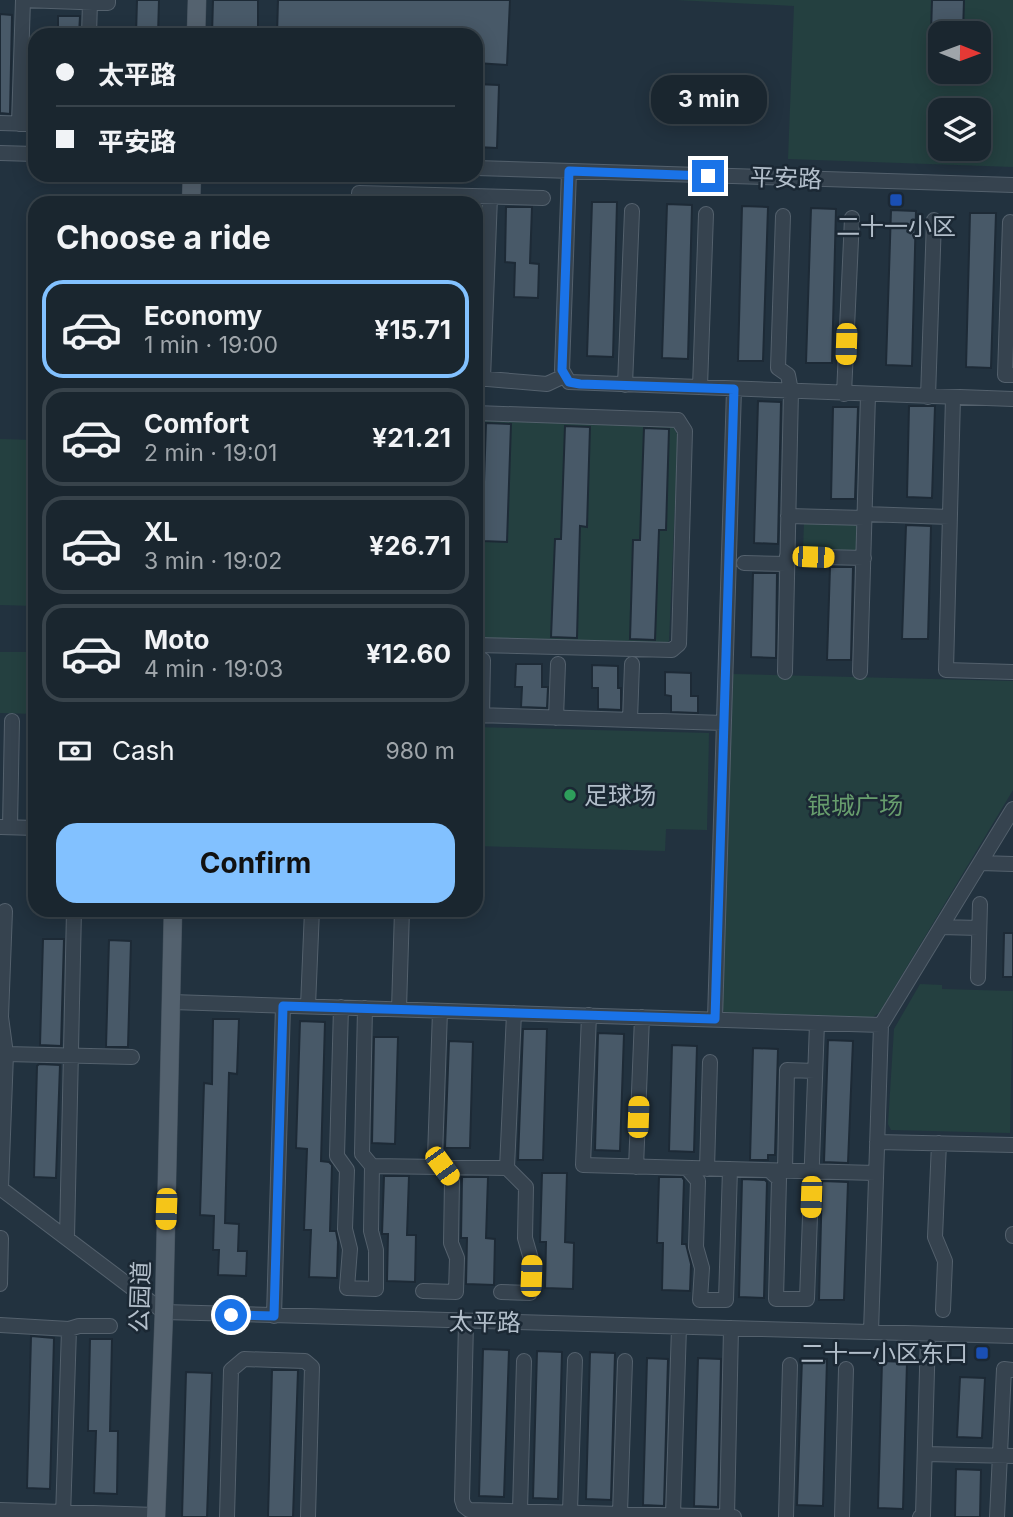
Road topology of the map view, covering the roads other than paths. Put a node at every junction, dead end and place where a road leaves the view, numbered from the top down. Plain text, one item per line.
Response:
1 (23, 0) edge
2 (57, 0) edge
3 (108, 0) edge
4 (197, 0) edge
5 (90, 2) junction
6 (89, 28) edge
7 (196, 28) edge
8 (0, 124) edge
9 (19, 124) junction
10 (28, 124) edge
11 (0, 153) edge
12 (28, 154) edge
13 (483, 168) edge
14 (569, 171) junction
15 (1013, 186) edge
16 (359, 196) edge
17 (396, 196) edge
18 (483, 197) edge
19 (490, 197) junction
20 (543, 198) dead end
21 (632, 211) dead end
22 (706, 214) dead end
23 (783, 216) dead end
24 (852, 218) dead end
25 (934, 220) dead end
26 (1010, 222) dead end
27 (483, 324) edge
28 (1013, 375) edge
29 (564, 376) junction
30 (483, 378) edge
31 (625, 385) junction
32 (701, 387) junction
33 (734, 389) junction
34 (791, 391) junction
35 (844, 394) junction
36 (868, 395) junction
37 (928, 397) junction
38 (953, 397) junction
39 (1013, 399) edge
40 (483, 413) edge
41 (788, 516) junction
42 (865, 516) junction
43 (950, 517) junction
44 (864, 558) junction
45 (787, 560) junction
46 (744, 563) dead end
47 (483, 645) edge
48 (558, 664) dead end
49 (632, 664) dead end
50 (785, 672) dead end
51 (860, 672) dead end
52 (1013, 672) edge
53 (483, 715) edge
54 (556, 718) junction
55 (630, 720) junction
56 (12, 721) dead end
57 (724, 723) junction
58 (1013, 809) edge
59 (5, 827) edge
60 (28, 828) edge
61 (980, 863) junction
62 (1013, 864) edge
63 (980, 904) dead end
64 (5, 911) dead end
65 (74, 917) edge
66 (173, 917) edge
67 (312, 917) edge
68 (402, 917) edge
69 (941, 927) junction
70 (979, 928) junction
71 (978, 978) dead end
72 (172, 1002) junction
73 (283, 1006) junction
74 (308, 1006) junction
75 (341, 1007) junction
76 (365, 1008) junction
77 (399, 1009) junction
78 (440, 1011) junction
79 (514, 1013) junction
80 (589, 1015) junction
81 (642, 1017) junction
82 (715, 1019) junction
83 (817, 1023) junction
84 (881, 1025) junction
85 (6, 1054) junction
86 (71, 1055) junction
87 (132, 1057) dead end
88 (710, 1062) dead end
89 (816, 1071) junction
90 (877, 1142) junction
91 (939, 1143) junction
92 (1013, 1145) edge
93 (362, 1154) junction
94 (372, 1166) junction
95 (442, 1166) junction
96 (636, 1167) junction
97 (507, 1168) junction
98 (687, 1168) junction
99 (707, 1169) junction
100 (730, 1169) junction
101 (347, 1170) junction
102 (770, 1171) junction
103 (785, 1171) junction
104 (812, 1172) junction
105 (876, 1174) junction
106 (1, 1188) edge
107 (1, 1238) edge
108 (66, 1238) junction
109 (0, 1284) edge
110 (423, 1291) dead end
111 (501, 1292) dead end
112 (943, 1310) dead end
113 (164, 1312) junction
114 (274, 1316) junction
115 (466, 1322) junction
116 (0, 1325) edge
117 (110, 1326) dead end
118 (679, 1327) junction
119 (731, 1328) junction
120 (69, 1329) junction
121 (871, 1332) junction
122 (928, 1334) junction
123 (1013, 1336) edge
124 (575, 1360) dead end
125 (524, 1361) dead end
126 (625, 1361) dead end
127 (790, 1365) dead end
128 (846, 1369) dead end
129 (1013, 1370) edge
130 (925, 1454) junction
131 (1006, 1456) edge
132 (0, 1510) edge
133 (520, 1510) junction
134 (570, 1511) junction
135 (620, 1513) junction
136 (63, 1514) edge
137 (673, 1515) junction
138 (156, 1516) edge
139 (227, 1517) edge
140 (308, 1517) edge
141 (727, 1517) edge
142 (734, 1517) edge
143 (786, 1517) edge
144 (842, 1517) edge
145 (920, 1517) edge
146 (997, 1517) edge

1 - 2 street
1 - 9 street
2 - 5 street
3 - 5 street
4 - 7 main road
5 - 6 street
8 - 9 street
9 - 10 street
11 - 12 street
13 - 14 street, 平安路
14 - 15 street, 平安路
14 - 29 street
16 - 17 street
18 - 19 street
19 - 20 street
19 - 27 street
21 - 31 street
22 - 32 street
23 - 34 street
24 - 35 street
25 - 37 street
26 - 28 street
29 - 30 street
29 - 31 street
31 - 32 street
32 - 33 street
33 - 34 street
33 - 57 street
34 - 35 street
34 - 41 street
35 - 36 street
36 - 37 street
36 - 42 street
37 - 38 street
38 - 39 street
38 - 43 street
40 - 47 street
41 - 42 street
41 - 45 street
42 - 43 street
42 - 44 street
43 - 52 street
44 - 45 street
44 - 51 street
45 - 46 street
45 - 50 street
48 - 54 street
49 - 55 street
53 - 54 street
54 - 55 street
55 - 57 street
56 - 59 street
57 - 82 street
58 - 61 street
59 - 60 street
61 - 62 street
61 - 69 street
63 - 70 street
64 - 85 street
65 - 86 street
66 - 72 main road, 公园道
67 - 74 street
68 - 77 street
69 - 70 street
69 - 84 street
70 - 71 street
72 - 73 street
72 - 113 main road, 公园道
73 - 74 street
73 - 114 street
74 - 75 street
75 - 76 street
75 - 101 street
76 - 77 street
76 - 93 street
77 - 78 street
78 - 79 street
78 - 95 street
79 - 80 street
79 - 97 street
80 - 81 street
80 - 96 street
81 - 82 street
81 - 96 street
82 - 83 street
83 - 84 street
83 - 89 street
84 - 90 street
85 - 86 street
85 - 106 street
86 - 87 street
86 - 108 street
88 - 99 street
89 - 103 street
89 - 104 street
90 - 91 street
90 - 105 street
91 - 92 street
91 - 112 street
93 - 94 street
93 - 101 street
94 - 95 street
94 - 101 street
95 - 97 street
95 - 110 street
96 - 98 street
97 - 111 street
98 - 99 street
98 - 100 street
99 - 100 street
100 - 102 street
102 - 103 street
102 - 104 street
103 - 104 street
104 - 105 street
105 - 121 street
106 - 108 street
107 - 109 street
108 - 113 street
113 - 114 street, 太平路
113 - 138 main road, 公园道
114 - 115 street, 太平路
115 - 118 street, 太平路
115 - 133 street
116 - 120 street
117 - 120 street
118 - 119 street, 太平路
118 - 137 street
119 - 121 street, 太平路
119 - 141 street
120 - 136 street
121 - 122 street, 太平路
122 - 123 street, 太平路
122 - 130 street
124 - 134 street
125 - 133 street
126 - 135 street
127 - 143 street
128 - 144 street
129 - 131 street
130 - 131 street
130 - 145 street
131 - 146 street
132 - 136 street
133 - 134 street
134 - 135 street
135 - 137 street
136 - 138 street
137 - 141 street
139 - 140 street
141 - 142 street

